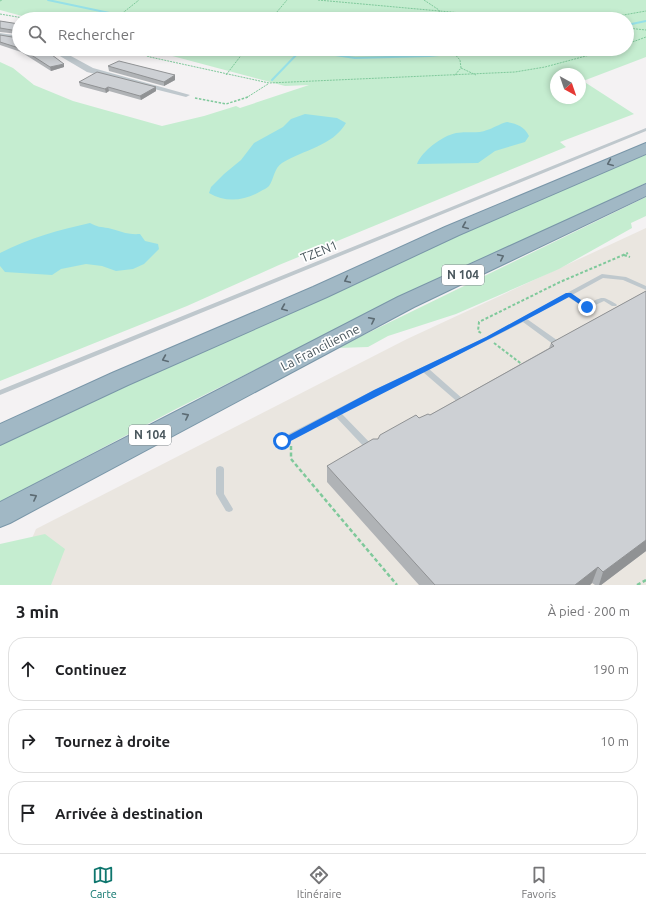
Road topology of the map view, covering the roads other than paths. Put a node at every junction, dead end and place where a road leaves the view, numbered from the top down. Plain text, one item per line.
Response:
1 (0, 35) edge
2 (12, 37) edge
3 (65, 56) edge
4 (186, 95) road end
5 (646, 129) edge
6 (646, 148) edge
7 (646, 189) edge
8 (646, 288) edge
9 (569, 295) junction
10 (614, 306) dead end
11 (523, 319) junction
12 (559, 345) edge
13 (424, 369) junction
14 (120, 379) junction
15 (0, 393) edge
16 (462, 402) edge
17 (336, 413) junction
18 (0, 419) edge
19 (0, 434) edge
20 (282, 441) dead end
21 (374, 451) edge
22 (220, 469) dead end
23 (229, 508) dead end
24 (0, 515) edge

1 - 2 street
3 - 4 street
5 - 15 lane, TZEN1
6 -> 14 highway
24 -> 7 highway, La Francilienne / N 104
8 - 9 lane
9 - 10 lane
9 - 11 lane
11 - 12 lane
11 - 13 lane
13 - 16 lane
13 - 17 lane
14 - 18 highway
14 - 19 highway
17 - 20 lane
17 - 21 lane
22 - 23 lane

